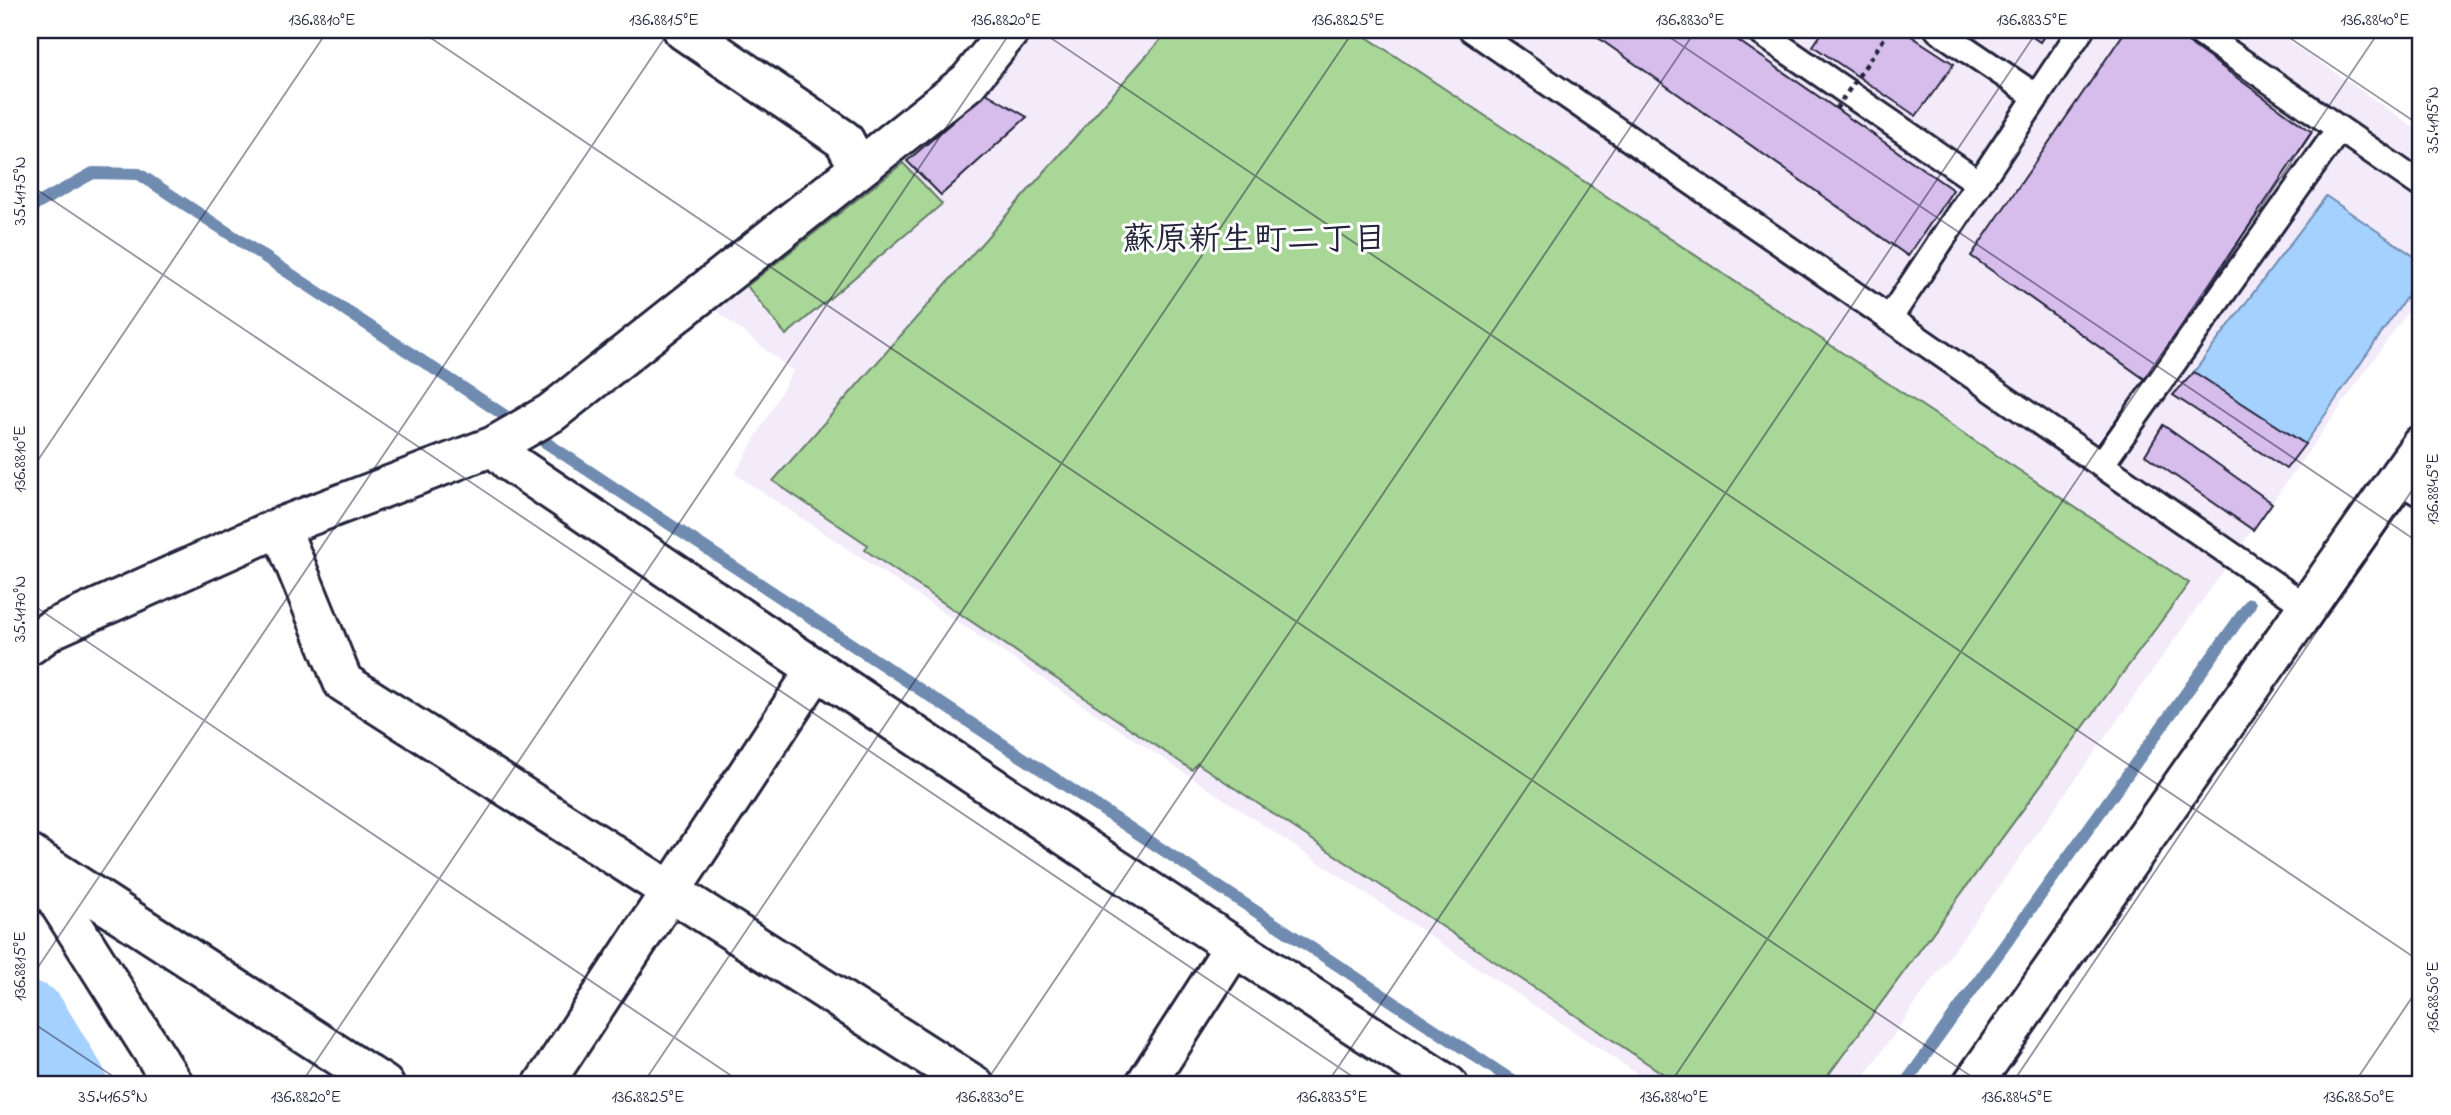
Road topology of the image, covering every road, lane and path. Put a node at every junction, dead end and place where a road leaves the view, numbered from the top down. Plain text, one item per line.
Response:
1 (683, 30) edge
2 (1010, 30) edge
3 (1472, 30) edge
4 (1757, 30) edge
5 (1890, 30) edge
6 (1938, 30) edge
7 (2081, 30) edge
8 (2196, 30) edge
9 (2036, 97) junction
10 (1836, 108) dead end
11 (2339, 129) junction
12 (859, 168) junction
13 (1979, 183) junction
14 (2421, 185) edge
15 (1889, 319) junction
16 (494, 446) junction
17 (2101, 465) junction
18 (2415, 468) edge
19 (280, 527) junction
20 (2307, 607) junction
21 (30, 645) edge
22 (816, 670) junction
23 (30, 855) edge
24 (670, 891) junction
25 (1233, 948) junction
26 (174, 1085) edge
27 (384, 1085) edge
28 (543, 1085) edge
29 (974, 1085) edge
30 (1145, 1085) edge
31 (1448, 1085) edge
32 (1972, 1085) edge

1 - 12 street
2 - 12 street
3 - 15 lane
4 - 13 lane
5 - 10 path, bridge
6 - 9 lane
7 - 9 lane
8 - 11 lane
9 - 13 lane
11 - 14 lane
11 - 17 lane
12 - 16 street
13 - 15 lane
15 - 17 lane
16 - 19 street
16 - 22 street
17 - 20 lane
18 - 20 street
19 - 21 street
19 - 24 street
20 - 32 street
22 - 24 street
22 - 25 street
23 - 26 street
23 - 27 street
24 - 28 street
24 - 29 street
25 - 30 street
25 - 31 street

